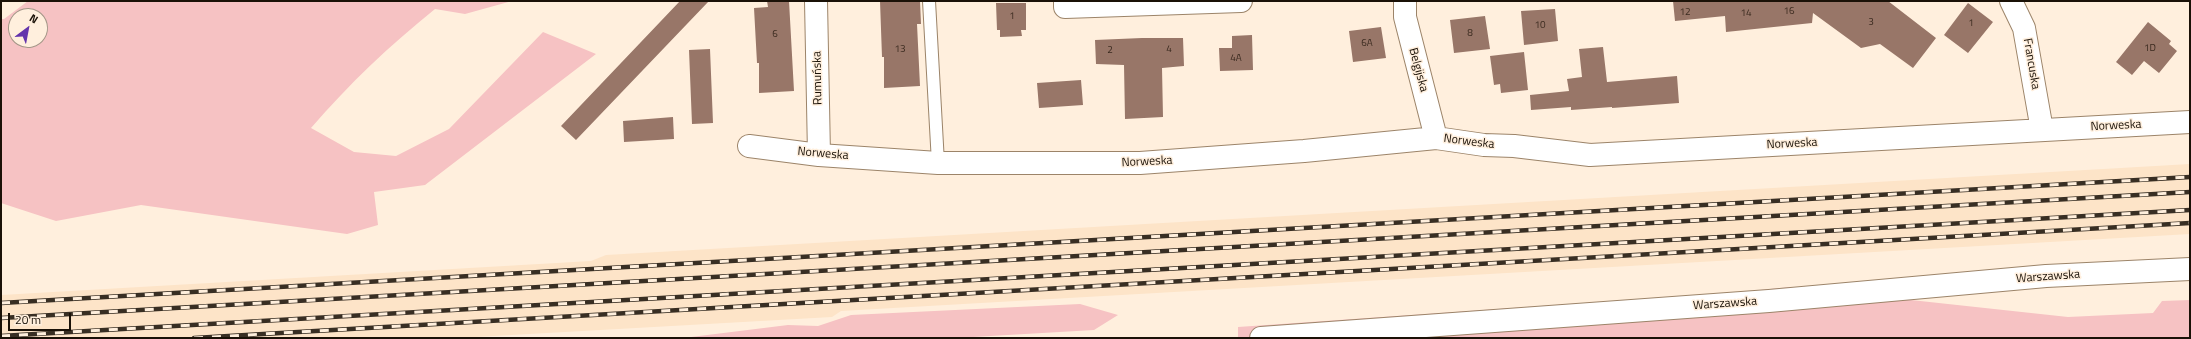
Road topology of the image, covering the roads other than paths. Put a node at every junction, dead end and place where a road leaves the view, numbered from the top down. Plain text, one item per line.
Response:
1 (816, 1) edge
2 (929, 1) edge
3 (1241, 1) edge
4 (1405, 1) edge
5 (2011, 1) edge
6 (1065, 4) edge
7 (2190, 122) edge
8 (2042, 130) junction
9 (1436, 138) junction
10 (749, 146) dead end
11 (819, 155) junction
12 (938, 163) junction
13 (2190, 269) edge
14 (1260, 338) edge

1 - 11 street, Rumuńska
2 - 12 lane
3 - 6 street
4 - 9 street, Belgijska
5 - 8 street, Francuska
7 - 8 street, Norweska
8 - 9 street, Norweska
9 - 12 street, Norweska
10 - 11 street, Norweska
11 - 12 street, Norweska
13 - 14 street, Warszawska

